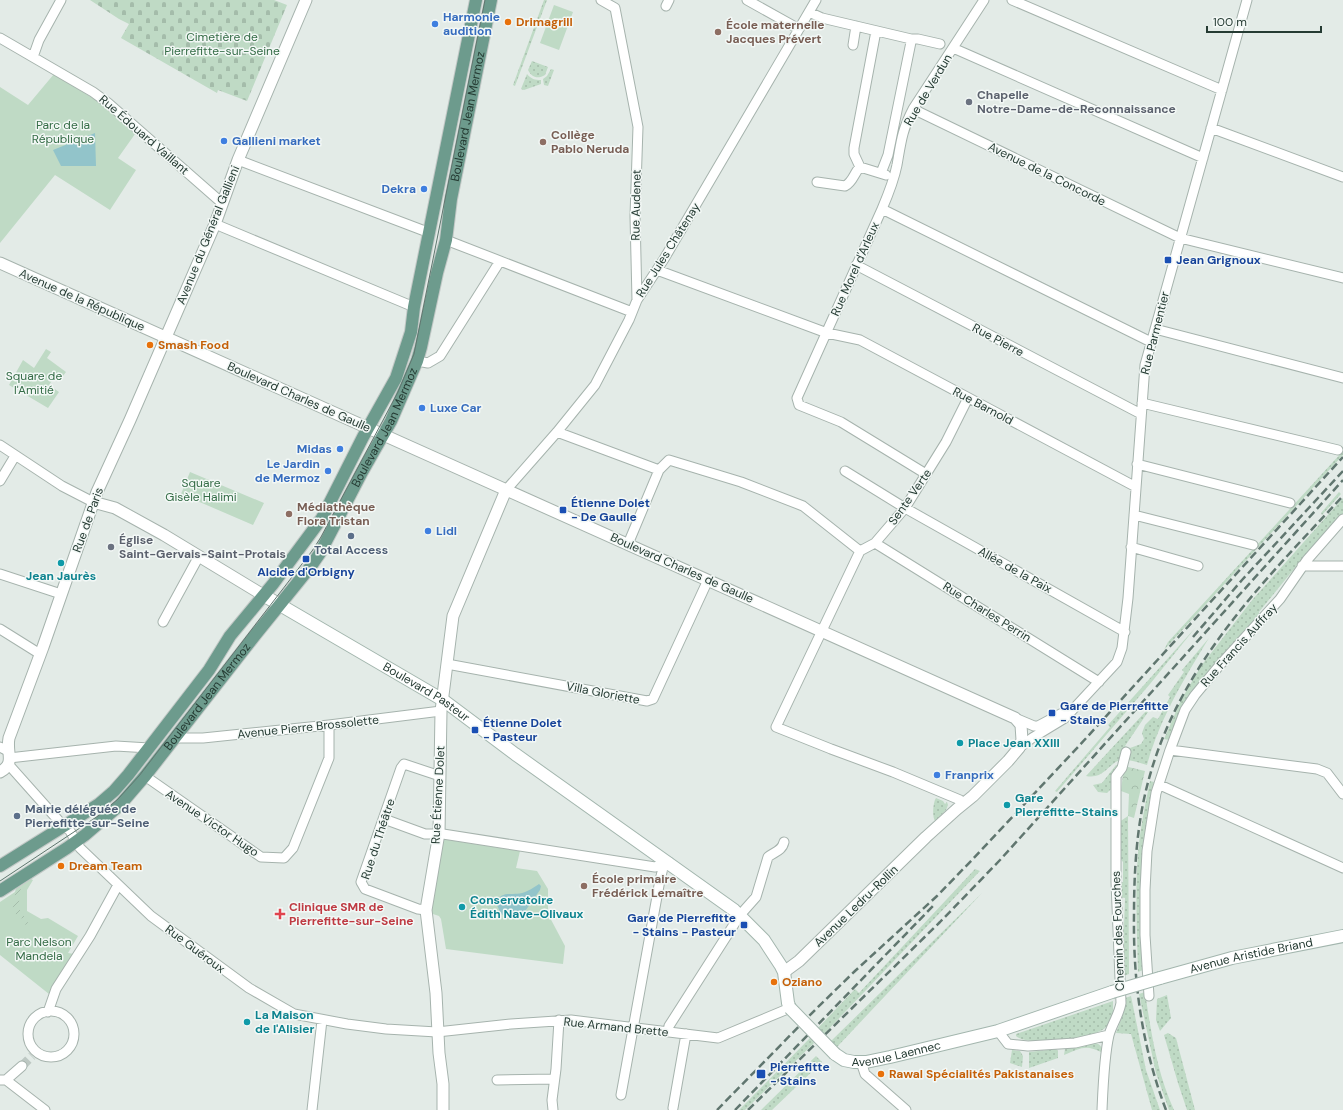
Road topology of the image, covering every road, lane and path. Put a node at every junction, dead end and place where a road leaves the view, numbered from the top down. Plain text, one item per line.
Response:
1 (61, 0) edge
2 (306, 0) edge
3 (476, 0) edge
4 (491, 0) edge
5 (601, 0) edge
6 (747, 0) edge
7 (816, 0) edge
8 (984, 0) edge
9 (1012, 0) edge
10 (1247, 0) edge
11 (809, 12) junction
12 (856, 26) junction
13 (799, 29) junction
14 (876, 31) junction
15 (0, 38) edge
16 (911, 39) junction
17 (940, 44) dead end
18 (853, 45) dead end
19 (953, 48) junction
20 (33, 57) junction
21 (1222, 90) junction
22 (913, 109) junction
23 (1211, 128) junction
24 (1202, 158) junction
25 (238, 160) junction
26 (860, 167) junction
27 (881, 173) junction
28 (1343, 177) edge
29 (893, 178) junction
30 (817, 182) dead end
31 (222, 203) junction
32 (882, 209) junction
33 (215, 224) junction
34 (430, 233) junction
35 (1180, 238) junction
36 (446, 240) junction
37 (500, 261) junction
38 (0, 263) edge
39 (856, 265) junction
40 (657, 270) junction
41 (1343, 278) edge
42 (637, 300) junction
43 (414, 307) junction
44 (632, 312) junction
45 (1155, 329) junction
46 (827, 333) junction
47 (165, 337) junction
48 (1151, 342) junction
49 (417, 361) junction
50 (1343, 378) edge
51 (968, 398) junction
52 (1142, 403) junction
53 (1141, 414) junction
54 (368, 428) junction
55 (557, 432) junction
56 (384, 435) junction
57 (0, 445) edge
58 (1338, 450) dead end
59 (15, 456) junction
60 (1137, 464) junction
61 (659, 470) junction
62 (846, 472) dead end
63 (926, 474) junction
64 (0, 481) edge
65 (1136, 487) junction
66 (506, 490) junction
67 (93, 502) junction
68 (1290, 504) dead end
69 (905, 508) junction
70 (1134, 515) junction
71 (1343, 519) edge
72 (875, 543) junction
73 (628, 544) junction
74 (1253, 545) dead end
75 (1131, 547) junction
76 (860, 551) junction
77 (199, 556) junction
78 (1198, 566) dead end
79 (1302, 566) junction
80 (1343, 566) edge
81 (0, 574) edge
82 (708, 580) junction
83 (61, 594) junction
84 (263, 595) junction
85 (280, 604) junction
86 (163, 622) dead end
87 (0, 629) edge
88 (821, 631) junction
89 (1125, 632) junction
90 (40, 654) junction
91 (447, 664) junction
92 (1099, 682) junction
93 (442, 706) junction
94 (1075, 707) junction
95 (1015, 718) junction
96 (329, 725) junction
97 (174, 738) junction
98 (149, 748) junction
99 (1019, 748) junction
100 (1170, 750) junction
101 (7, 755) edge
102 (1125, 755) dead end
103 (0, 772) edge
104 (145, 776) junction
105 (440, 776) junction
106 (1160, 785) junction
107 (1343, 794) edge
108 (965, 803) junction
109 (384, 819) junction
110 (63, 826) junction
111 (439, 833) junction
112 (76, 842) junction
113 (784, 842) dead end
114 (669, 862) junction
115 (0, 866) edge
116 (1343, 868) edge
117 (118, 885) junction
118 (0, 891) edge
119 (426, 910) junction
120 (740, 915) junction
121 (1343, 936) edge
122 (784, 972) junction
123 (1112, 992) joint
124 (1149, 996) dead end
125 (790, 1008) junction
126 (48, 1012) junction
127 (322, 1020) junction
128 (559, 1020) junction
129 (633, 1028) junction
130 (998, 1031) junction
131 (438, 1032) junction
132 (668, 1032) junction
133 (686, 1034) junction
134 (1109, 1035) junction
135 (861, 1062) junction
136 (22, 1066) tunnel mouth
137 (554, 1079) junction
138 (3, 1080) edge
139 (497, 1080) dead end
140 (621, 1095) dead end
141 (672, 1108) dead end
142 (45, 1110) edge
143 (312, 1110) edge
144 (444, 1110) edge
145 (552, 1110) edge
146 (906, 1110) edge
147 (1102, 1110) edge

1 - 20 street
2 - 25 street, Avenue du Général Gallieni
3 - 34 main road, Boulevard Jean Mermoz
4 - 36 main road, Boulevard Jean Mermoz
5 - 42 street, Rue Audenet
6 - 13 street
7 - 11 street, Rue Jules Châtenay
8 - 19 street, Rue de Verdun
9 - 21 street
10 - 21 street, Rue Parmentier
11 - 12 street
11 - 13 street, Rue Jules Châtenay
12 - 14 street
12 - 18 street
13 - 40 street, Rue Jules Châtenay
14 - 16 street
14 - 26 street
15 - 20 street, Rue Édouard Vaillant
16 - 17 street
16 - 27 street
19 - 22 street, Rue de Verdun
19 - 24 street
20 - 31 street, Rue Édouard Vaillant
21 - 23 street, Rue Parmentier
22 - 29 street, Rue de Verdun
22 - 35 street, Avenue de la Concorde
23 - 24 street, Rue Parmentier
23 - 28 street
24 - 35 street, Rue Parmentier
25 - 31 street, Avenue du Général Gallieni
25 - 34 street
26 - 27 street
26 - 30 street
27 - 29 street
29 - 32 street, Rue de Verdun
31 - 33 street, Avenue du Général Gallieni
32 - 39 street, Rue Morel d'Arleux
32 - 48 street, Rue Morel d'Arleux
33 - 43 street
33 - 47 street, Avenue du Général Gallieni
34 - 43 main road, Boulevard Jean Mermoz
35 - 41 street, Avenue de la Concorde
35 - 45 street, Rue Parmentier
36 - 37 street
36 - 49 main road, Boulevard Jean Mermoz
37 - 44 street
37 - 49 street
38 - 47 street, Avenue de la République
39 - 46 street, Rue Morel d'Arleux
39 - 53 street, Rue Pierre
40 - 42 street, Rue Jules Châtenay
40 - 46 street, Rue Barnold
42 - 44 street, Rue Jules Châtenay
43 - 54 main road, Boulevard Jean Mermoz
44 - 55 street, Rue Jules Châtenay
45 - 48 street, Rue Parmentier
45 - 50 street
46 - 51 street, Rue Barnold
46 - 63 street, Rue Morel d'Arleux
47 - 54 street, Boulevard Charles de Gaulle
47 - 67 street, Rue de Paris
48 - 52 street, Rue Parmentier
49 - 56 main road, Boulevard Jean Mermoz
51 - 63 street, Sente Verte
51 - 65 street, Rue Barnold
52 - 53 street, Rue Parmentier
52 - 58 street
53 - 60 street, Rue Parmentier
54 - 56 street, Boulevard Charles de Gaulle
54 - 84 main road, Boulevard Jean Mermoz
55 - 61 street
55 - 66 street, Rue Jules Châtenay
56 - 66 street, Boulevard Charles de Gaulle
56 - 85 main road, Boulevard Jean Mermoz
57 - 59 street
59 - 64 street
59 - 67 street
60 - 65 street, Rue Parmentier
60 - 68 street
61 - 73 street
61 - 76 street
62 - 69 street, Allée de la Paix
63 - 69 street, Sente Verte
65 - 70 street, Rue Parmentier
66 - 73 street, Boulevard Charles de Gaulle
66 - 91 street, Rue Étienne Dolet
67 - 77 street, Boulevard Pasteur
67 - 83 street, Rue de Paris
69 - 72 street, Sente Verte
69 - 89 street, Allée de la Paix
70 - 74 street
70 - 75 street, Rue Parmentier
71 - 79 street, Rue Francis Auffray
72 - 76 street, Sente Verte
72 - 92 street, Rue Charles Perrin
73 - 82 street, Boulevard Charles de Gaulle
75 - 78 street
75 - 89 street, Rue Parmentier
76 - 88 street
77 - 84 street, Boulevard Pasteur
77 - 86 street
79 - 80 street
79 - 100 street, Rue Francis Auffray
81 - 83 street
82 - 88 street, Boulevard Charles de Gaulle
82 - 91 street, Villa Gloriette
83 - 90 street, Rue de Paris
84 - 85 main road, Boulevard Pasteur
84 - 98 main road, Boulevard Jean Mermoz
85 - 93 main road, Boulevard Pasteur
85 - 97 main road, Boulevard Jean Mermoz
87 - 90 street
88 - 95 street, Boulevard Charles de Gaulle
88 - 108 street
89 - 92 street, Rue Parmentier
90 - 101 street, Rue de Paris
91 - 93 street, Rue Étienne Dolet
92 - 94 street, Rue Parmentier
93 - 96 street, Avenue Pierre Brossolette
93 - 105 street, Rue Étienne Dolet
93 - 114 main road, Boulevard Pasteur
94 - 95 street, Rue Parmentier
94 - 99 street, Rue Parmentier
95 - 99 street
96 - 97 street, Avenue Pierre Brossolette
96 - 104 street, Avenue Victor Hugo
97 - 104 main road, Boulevard Jean Mermoz
98 - 101 street
98 - 110 main road, Boulevard Jean Mermoz
99 - 108 street, Avenue Ledru-Rollin
100 - 106 street, Rue Francis Auffray
100 - 107 street
101 - 103 street
101 - 110 street, Rue Guéroux
102 - 134 street, Chemin des Fourches
104 - 112 main road, Boulevard Jean Mermoz
105 - 109 street, Rue du Théâtre
105 - 111 street, Rue Étienne Dolet
106 - 116 street
106 - 124 street, Rue Francis Auffray
108 - 122 street, Avenue Ledru-Rollin
109 - 111 street
109 - 119 street, Rue du Théâtre
110 - 112 street, Rue Guéroux
110 - 115 main road, Boulevard Jean Mermoz
111 - 114 street
111 - 119 street, Rue Étienne Dolet
112 - 117 street, Rue Guéroux
112 - 118 main road, Boulevard Jean Mermoz
113 - 120 street
114 - 120 main road, Boulevard Pasteur
114 - 129 street
117 - 126 street
117 - 127 street, Rue Guéroux
119 - 131 street, Rue Étienne Dolet
120 - 122 main road, Boulevard Pasteur
120 - 132 street
121 - 123 main road, Avenue Aristide Briand, bridge
122 - 125 main road
123 - 130 main road, Avenue Laennec
125 - 133 street, Rue Armand Brette
125 - 135 main road, Avenue Laennec, bridge
126 - 126 street
127 - 131 street, Rue Guéroux
127 - 143 street
128 - 129 street, Rue Armand Brette
128 - 131 street, Rue Armand Brette
128 - 137 street
129 - 132 street, Rue Armand Brette
129 - 140 street
130 - 134 street
130 - 135 main road, Avenue Laennec
131 - 144 street, Rue Étienne Dolet
132 - 133 street, Rue Armand Brette
133 - 141 street
134 - 147 street, Chemin des Fourches
135 - 146 street
136 - 138 street
137 - 139 street
137 - 145 street
138 - 142 street

